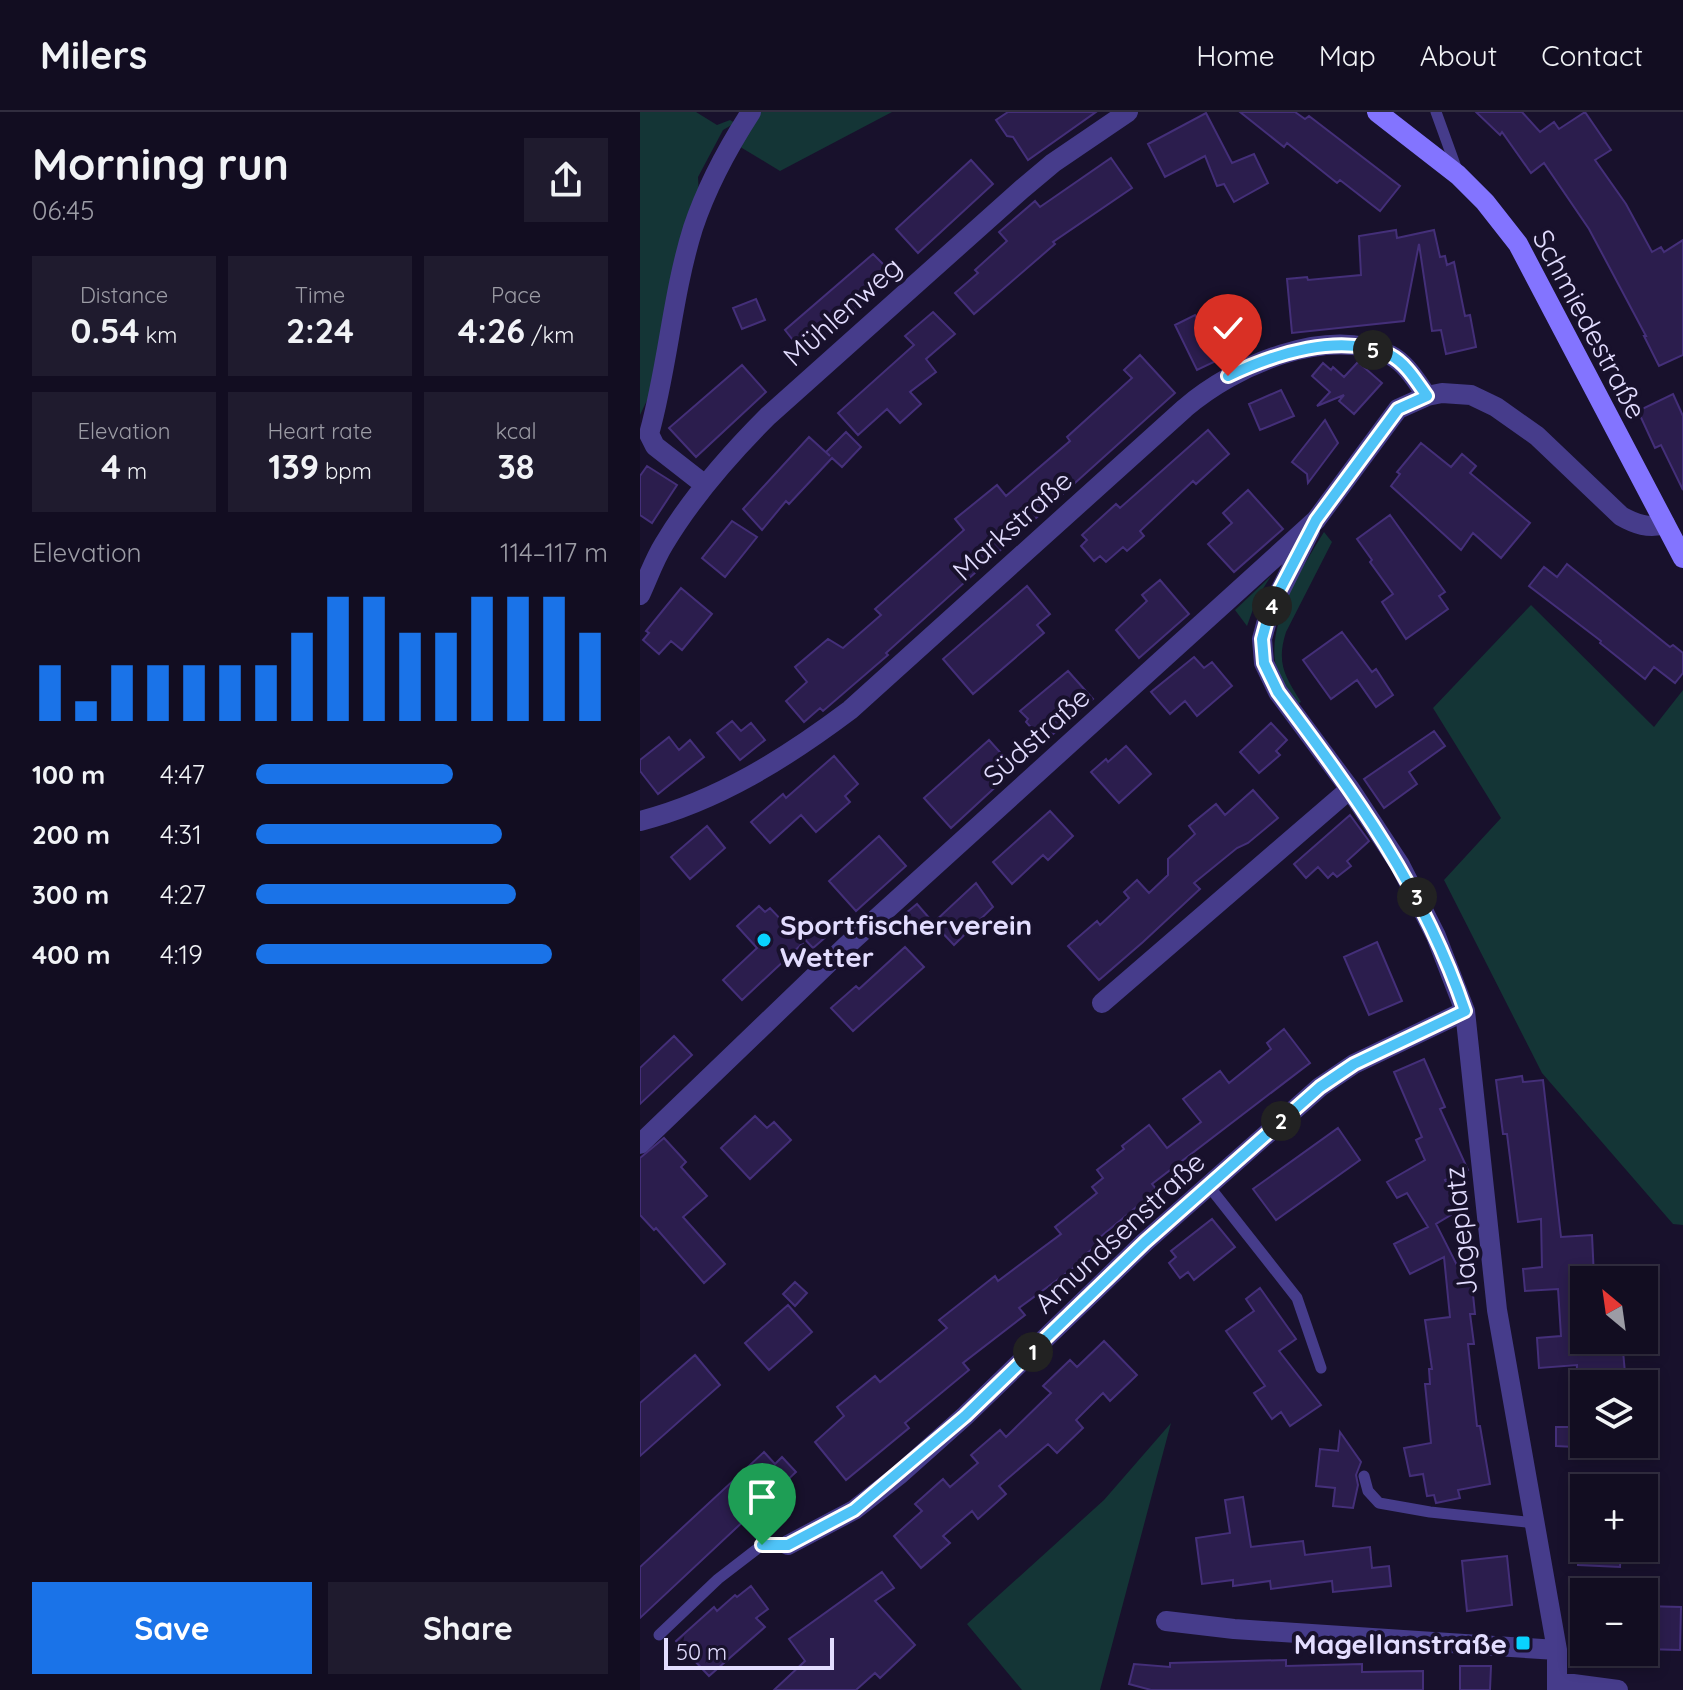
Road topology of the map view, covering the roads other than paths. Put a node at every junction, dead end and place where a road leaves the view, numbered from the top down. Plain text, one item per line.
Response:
1 (751, 112) edge
2 (1128, 112) edge
3 (1377, 112) edge
4 (1436, 112) edge
5 (1458, 175) junction
6 (1427, 396) junction
7 (705, 485) junction
8 (1316, 520) junction
9 (1665, 524) junction
10 (1683, 558) edge
11 (640, 595) edge
12 (1350, 789) junction
13 (640, 821) edge
14 (1102, 1003) dead end
15 (1465, 1011) junction
16 (640, 1144) edge
17 (1208, 1185) junction
18 (1321, 1368) dead end
19 (1364, 1476) dead end
20 (1535, 1523) junction
21 (788, 1545) joint
22 (1166, 1621) dead end
23 (659, 1635) dead end
24 (1557, 1650) junction
25 (1558, 1686) edge
26 (1618, 1690) edge

1 - 7 street
2 - 7 street, Mühlenweg
3 - 5 main road, Schmiedestraße
4 - 5 lane
5 - 9 main road, Schmiedestraße
6 - 8 street, Südstraße
6 - 9 street, Südstraße
6 - 13 street, Markstraße
7 - 11 street, Mühlenweg
8 - 12 street, Jageplatz
8 - 16 street, Südstraße
9 - 10 main road, Schmiedestraße
12 - 14 street
12 - 15 street, Jageplatz
15 - 17 street, Amundsenstraße
15 - 20 street, Jageplatz
17 - 18 lane
17 - 21 street, Amundsenstraße
19 - 20 lane
20 - 24 street, Jageplatz
21 - 23 lane
22 - 24 street
24 - 25 street, Jageplatz
25 - 26 street

